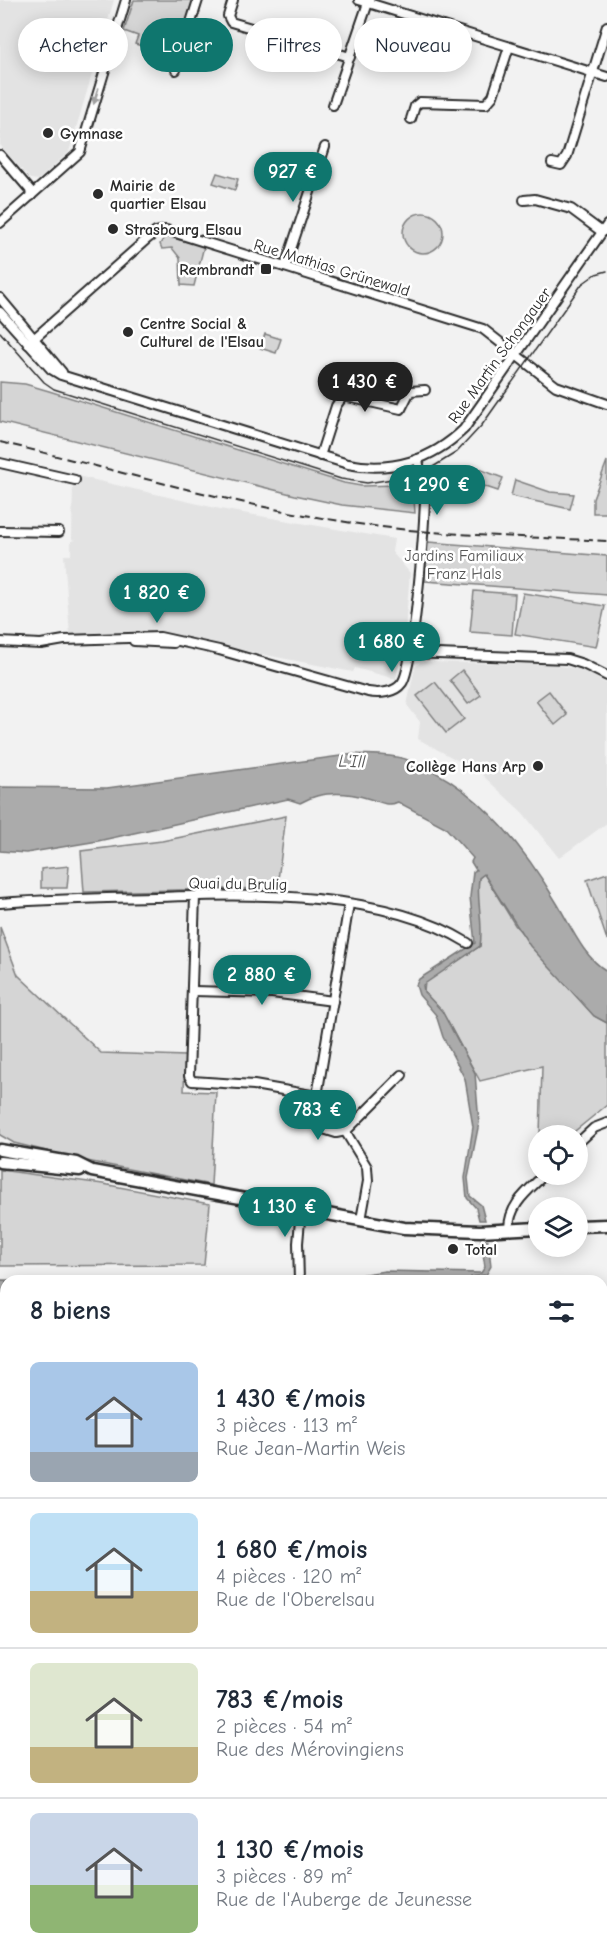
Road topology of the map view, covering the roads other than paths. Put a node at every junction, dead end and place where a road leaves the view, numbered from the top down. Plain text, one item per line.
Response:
1 (126, 0) edge
2 (198, 0) edge
3 (233, 0) edge
4 (359, 0) edge
5 (369, 2) edge
6 (192, 18) edge
7 (607, 27) edge
8 (509, 47) junction
9 (351, 57) junction
10 (593, 72) junction
11 (607, 77) edge
12 (333, 105) dead end
13 (411, 119) dead end
14 (325, 147) dead end
15 (0, 155) edge
16 (552, 163) dead end
17 (31, 196) junction
18 (524, 200) dead end
19 (0, 223) edge
20 (605, 229) edge
21 (285, 267) junction
22 (0, 298) edge
23 (0, 312) edge
24 (31, 341) junction
25 (518, 355) junction
26 (425, 390) dead end
27 (607, 404) edge
28 (320, 456) junction
29 (418, 459) junction
30 (0, 463) edge
31 (75, 480) dead end
32 (0, 531) edge
33 (59, 532) dead end
34 (0, 642) edge
35 (411, 652) junction
36 (607, 676) edge
37 (195, 896) junction
38 (0, 903) edge
39 (350, 904) junction
40 (468, 943) dead end
41 (193, 991) junction
42 (333, 1000) junction
43 (402, 1075) dead end
44 (317, 1096) junction
45 (607, 1124) edge
46 (346, 1131) junction
47 (588, 1134) edge
48 (0, 1142) edge
49 (0, 1150) edge
50 (34, 1155) junction
51 (0, 1162) edge
52 (92, 1171) junction
53 (534, 1185) edge
54 (301, 1209) junction
55 (361, 1220) junction
56 (607, 1225) edge
57 (588, 1226) edge
58 (528, 1228) edge
59 (509, 1229) junction
60 (299, 1275) edge

1 -> 17 street
2 - 6 street
3 - 9 street
4 - 5 street
5 - 8 street
5 - 9 street
7 - 10 street
8 - 10 street
8 - 13 street
9 - 12 street
10 - 11 street
10 - 16 street
14 - 21 street
15 - 17 street
17 - 19 street
18 - 20 street
20 - 25 street, Rue Martin Schongauer
21 - 24 street, Rue Mathias Grünewald
21 - 25 street, Rue Mathias Grünewald
22 - 24 street, Rue Martin Schongauer
23 - 24 street, Rue Martin Schongauer
24 - 28 street, Rue Martin Schongauer
25 - 27 street, Rue Mathias Grünewald
25 - 29 street, Rue Martin Schongauer
26 - 28 street
28 - 29 street, Rue Martin Schongauer
29 - 35 street
30 - 31 street
32 - 33 street
34 - 35 street
35 - 36 street
37 - 38 street, Quai du Brulig
37 - 39 street, Quai du Brulig
37 - 41 street
39 - 40 street, Quai du Brulig
39 - 42 street
41 - 42 street
41 - 44 street
42 - 44 street
43 - 46 street
44 - 46 street
45 - 47 street
46 - 55 street
48 - 50 main road
49 - 50 main road
50 - 52 main road
51 - 52 main road
52 - 54 main road
53 - 59 street
54 - 55 main road
54 - 60 street
55 - 59 main road
56 - 57 main road
58 - 59 main road

